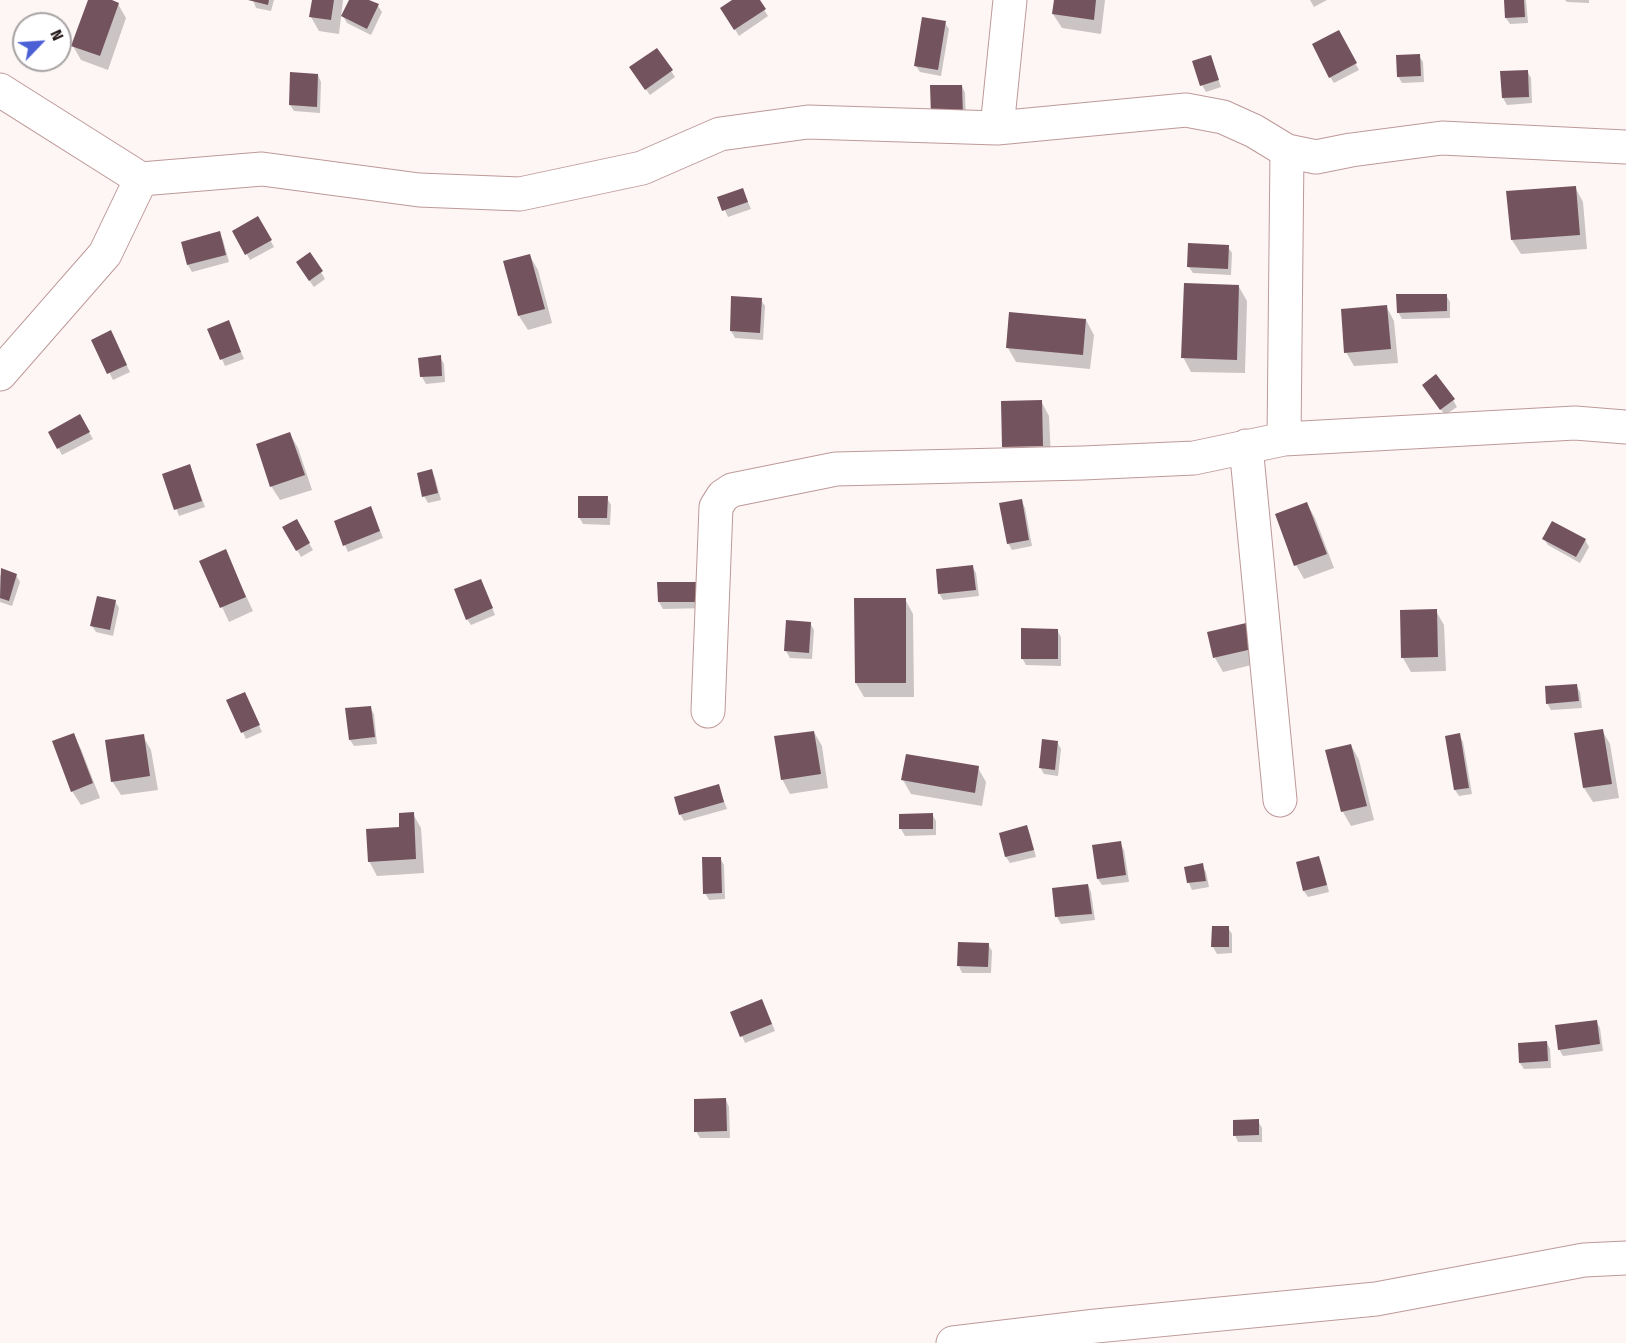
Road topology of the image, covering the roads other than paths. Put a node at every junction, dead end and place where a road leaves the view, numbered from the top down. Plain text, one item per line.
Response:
1 (1010, 0) edge
2 (0, 90) edge
3 (997, 128) junction
4 (1626, 147) edge
5 (1287, 151) junction
6 (141, 179) junction
7 (0, 374) edge
8 (1626, 427) edge
9 (1284, 439) junction
10 (1246, 446) junction
11 (708, 711) dead end
12 (1280, 800) dead end
13 (1626, 1258) edge
14 (953, 1343) edge

1 - 3 street
2 - 6 street
3 - 5 street
3 - 6 street
4 - 5 street
5 - 9 street
6 - 7 street
8 - 9 street
9 - 10 street
10 - 11 street
10 - 12 street
13 - 14 street

